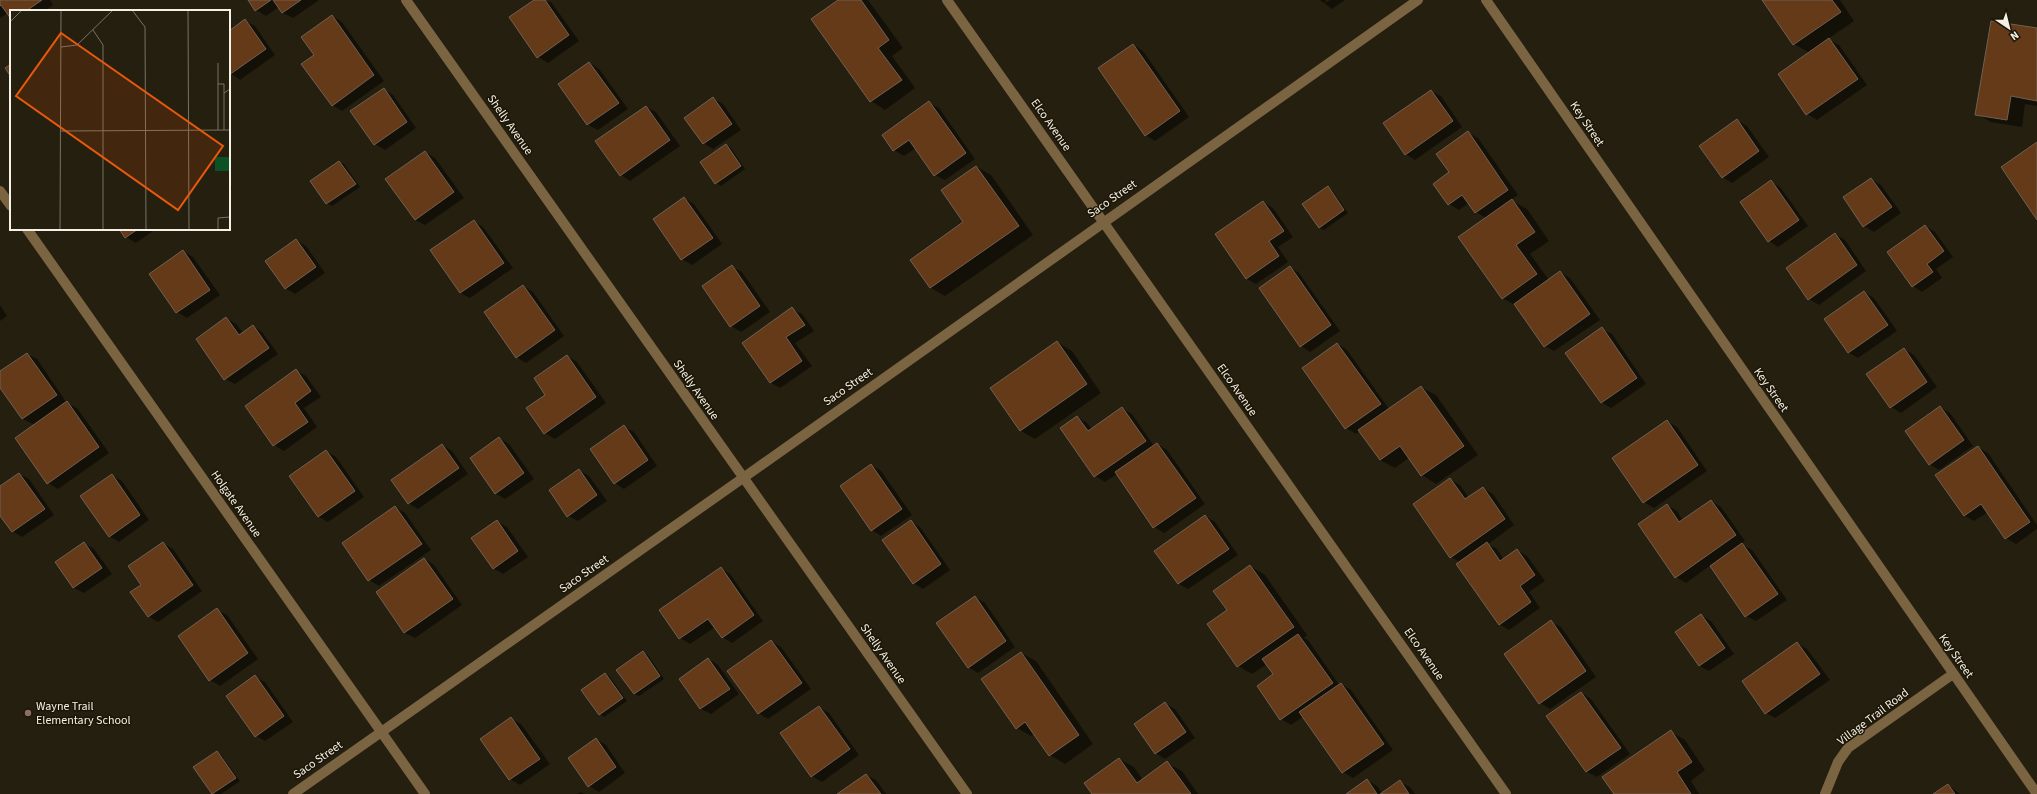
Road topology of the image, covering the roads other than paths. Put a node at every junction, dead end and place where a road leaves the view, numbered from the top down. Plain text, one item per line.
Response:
1 (406, 0) edge
2 (947, 0) edge
3 (1418, 0) edge
4 (1486, 0) edge
5 (0, 191) edge
6 (10, 205) edge
7 (1103, 222) junction
8 (28, 230) edge
9 (743, 478) junction
10 (1953, 674) junction
11 (381, 732) junction
12 (293, 794) edge
13 (425, 794) edge
14 (966, 794) edge
15 (1506, 794) edge
16 (1825, 794) edge
17 (2036, 794) edge

1 - 9 street, Shelly Avenue
2 - 7 street, Elco Avenue
3 - 7 street, Saco Street
4 - 10 street, Key Street
5 - 6 street
7 - 9 street, Saco Street
7 - 15 street, Elco Avenue
8 - 11 street, Holgate Avenue
9 - 11 street, Saco Street
9 - 14 street, Shelly Avenue
10 - 16 street, Village Trail Road
10 - 17 street, Key Street
11 - 12 street, Saco Street
11 - 13 street, Holgate Avenue

